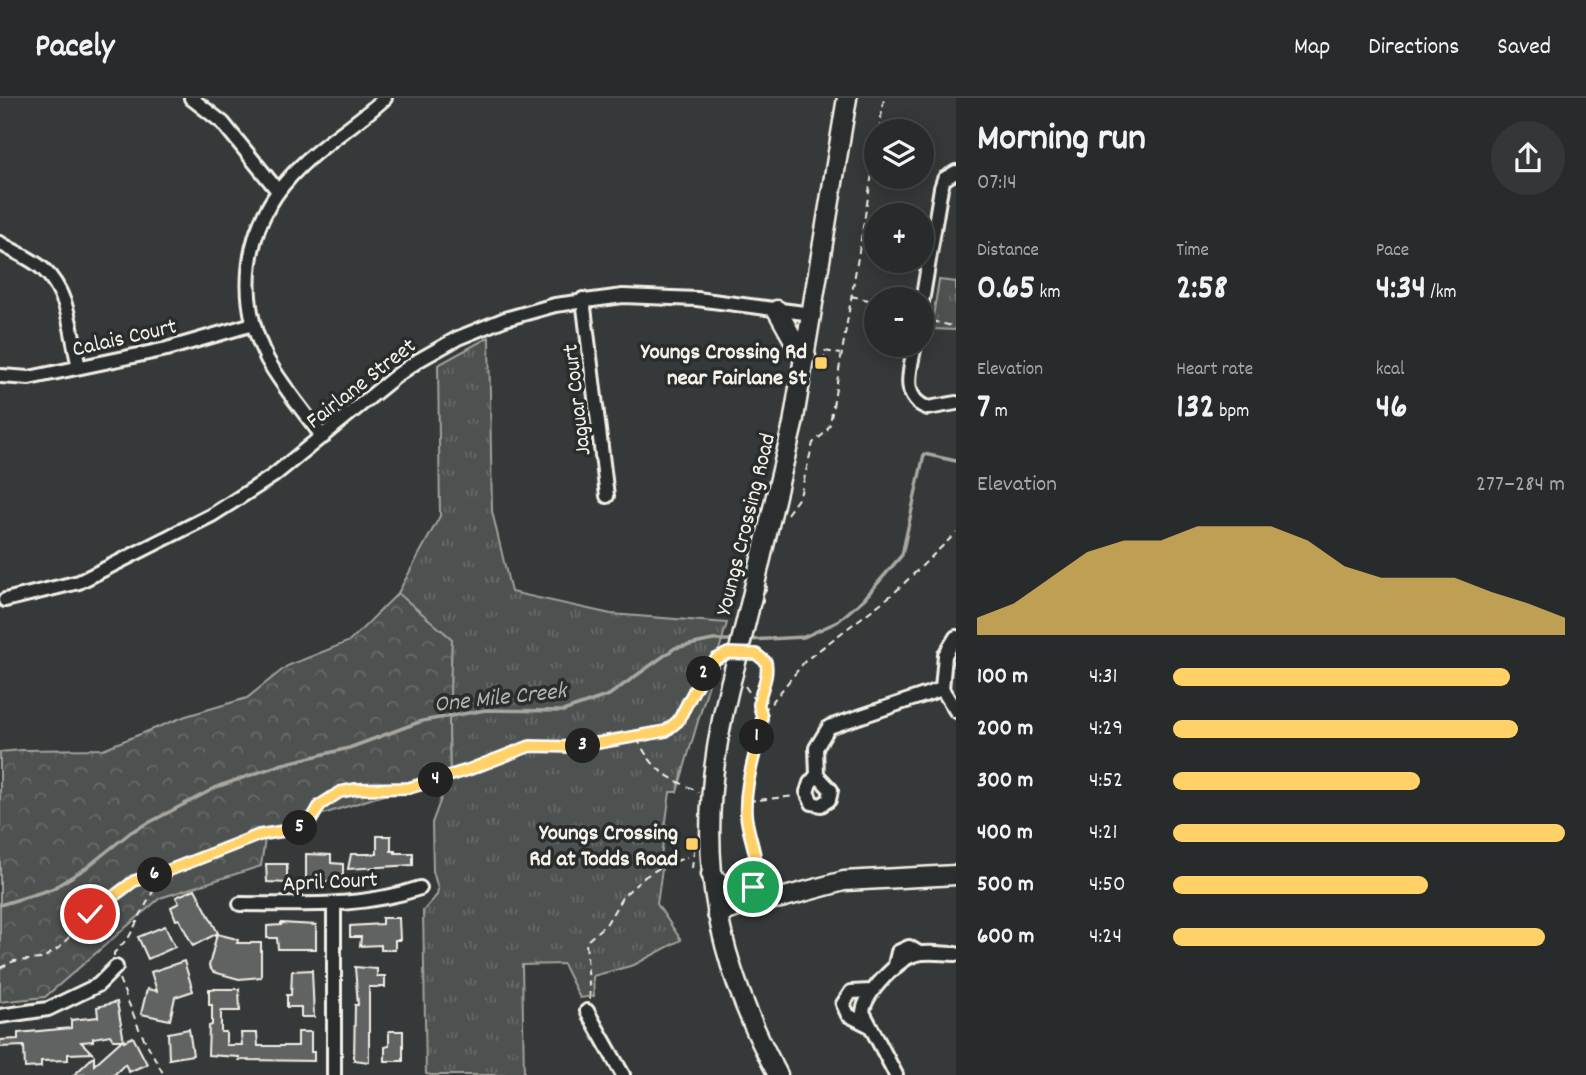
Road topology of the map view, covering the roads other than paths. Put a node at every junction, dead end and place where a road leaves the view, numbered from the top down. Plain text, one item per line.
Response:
1 (191, 98) edge
2 (385, 98) edge
3 (847, 98) edge
4 (956, 172) edge
5 (278, 191) junction
6 (0, 243) edge
7 (927, 287) edge
8 (583, 299) junction
9 (777, 310) junction
10 (812, 314) junction
11 (253, 324) junction
12 (806, 355) junction
13 (913, 357) edge
14 (79, 367) junction
15 (1, 376) edge
16 (956, 403) edge
17 (323, 437) junction
18 (607, 496) dead end
19 (5, 600) dead end
20 (956, 637) edge
21 (942, 689) junction
22 (956, 711) edge
23 (817, 775) junction
24 (711, 874) junction
25 (956, 875) edge
26 (420, 888) dead end
27 (750, 898) junction
28 (781, 898) junction
29 (240, 904) dead end
30 (334, 904) junction
31 (719, 920) junction
32 (956, 954) edge
33 (116, 967) road end
34 (872, 991) junction
35 (587, 1011) road end
36 (0, 1016) edge
37 (871, 1028) junction
38 (334, 1075) edge
39 (623, 1075) edge
40 (778, 1075) edge
41 (896, 1075) edge

1 - 5 street
2 - 5 street
3 - 10 main road, Youngs Crossing Road
4 - 7 street
5 - 11 street
6 - 14 street
8 - 9 street, Fairlane Street
8 - 17 street, Fairlane Street
8 - 18 street, Jaguar Court
9 - 10 street, Fairlane Street
9 - 12 main road
10 - 12 main road, Youngs Crossing Road
11 - 14 street, Calais Court
11 - 17 street
12 - 24 main road, Youngs Crossing Road, bridge
13 - 16 street
14 - 15 street, Calais Court
17 - 19 street, Fairlane Street
20 - 21 street
21 - 22 street
21 - 23 street
23 - 23 street
24 - 27 main road
24 - 31 main road, Youngs Crossing Road
25 - 28 main road
26 - 30 street, April Court
27 - 28 main road
27 - 31 main road
28 - 31 main road
29 - 30 street, April Court
30 - 38 street
31 - 40 main road, Youngs Crossing Road
32 - 34 street
33 - 36 street
34 - 37 street
34 - 37 street
35 - 39 street
37 - 41 street

